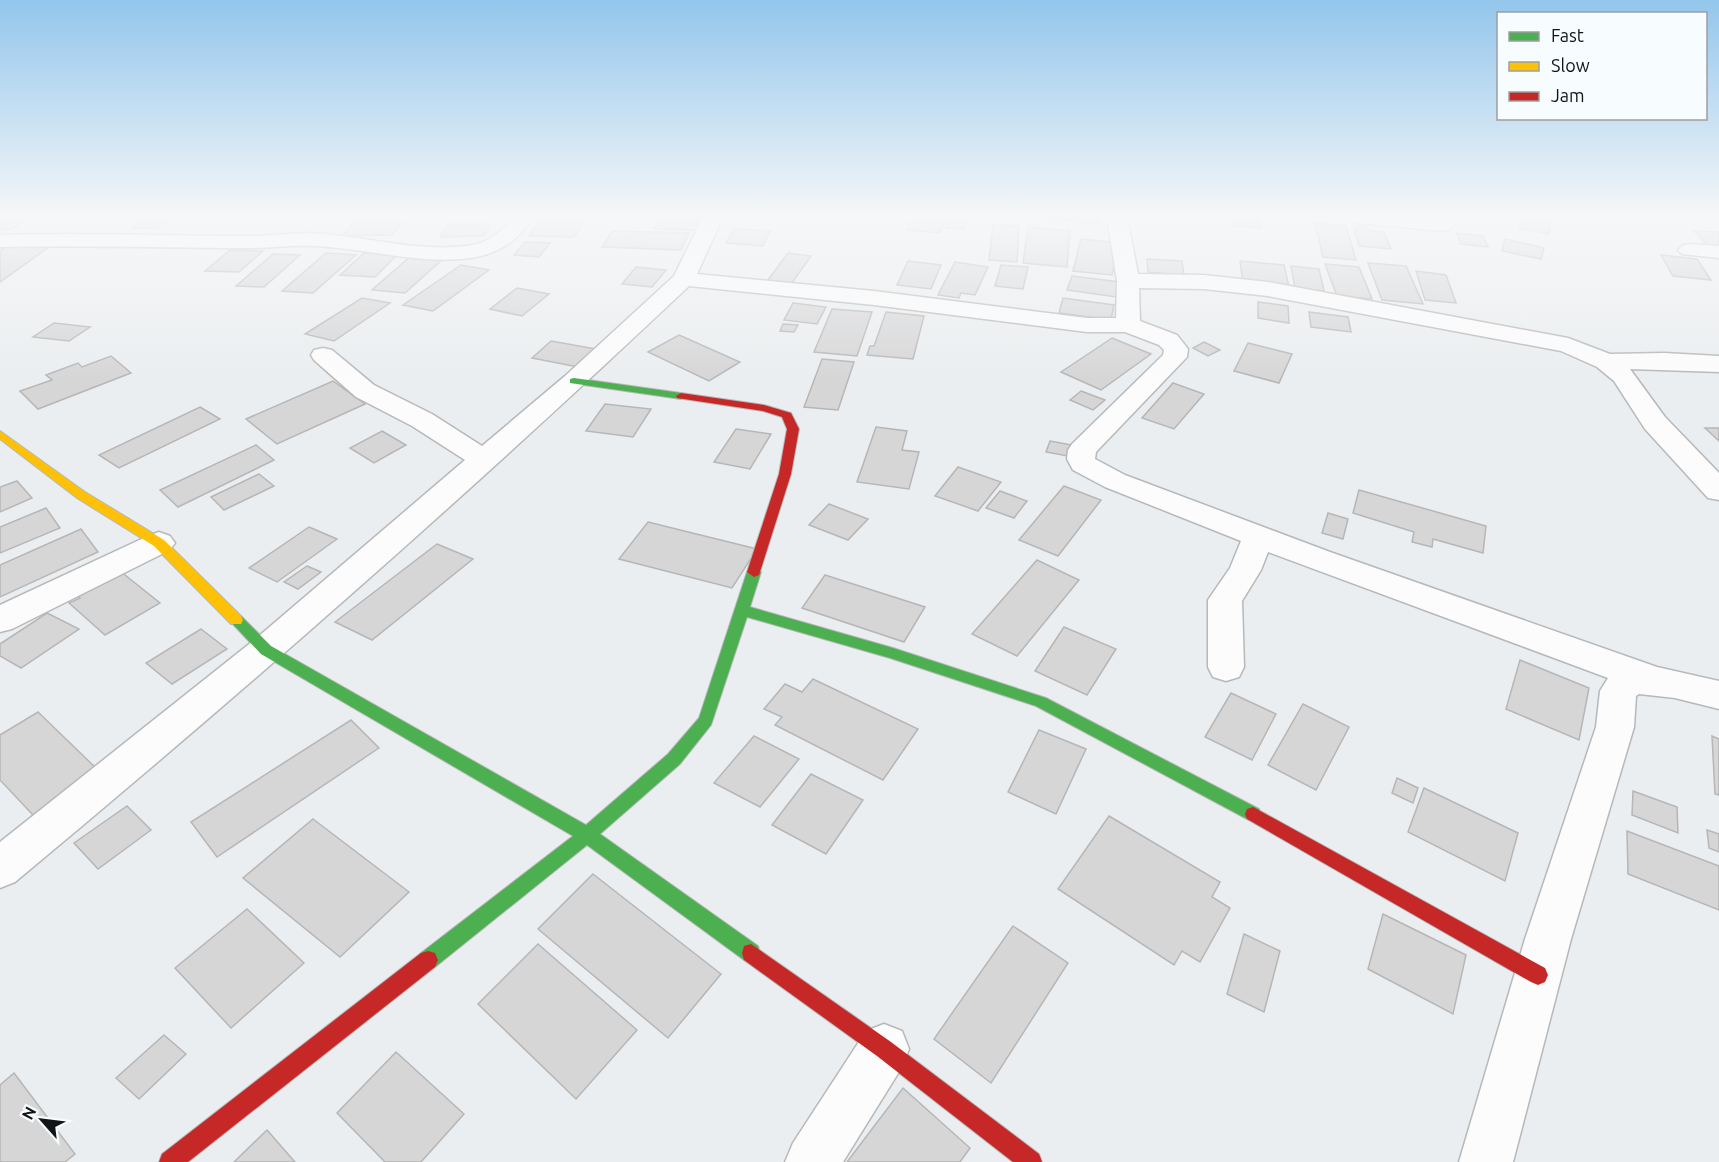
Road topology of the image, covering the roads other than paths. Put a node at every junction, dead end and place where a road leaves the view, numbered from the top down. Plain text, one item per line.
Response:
1 (688, 271) edge
2 (1126, 271) edge
3 (684, 279) junction
4 (1128, 281) junction
5 (1128, 326) junction
6 (323, 356) dead end
7 (1606, 362) junction
8 (1719, 364) edge
9 (574, 381) junction
10 (0, 434) edge
11 (484, 460) junction
12 (1719, 490) edge
13 (1258, 537) junction
14 (159, 543) junction
15 (741, 610) junction
16 (0, 620) edge
17 (266, 650) junction
18 (1226, 667) dead end
19 (1650, 679) junction
20 (1719, 695) edge
21 (587, 835) junction
22 (0, 868) edge
23 (1538, 975) junction
24 (884, 1049) junction
25 (170, 1162) edge
26 (812, 1162) edge
27 (1031, 1162) edge
28 (1486, 1162) edge

1 - 3 street
2 - 4 street
3 - 5 street
3 - 9 street
4 - 5 street
4 - 7 street
5 - 13 street
6 - 11 street
7 - 8 street
7 - 12 street
9 - 11 street
9 - 15 street
10 - 14 street
11 - 17 street
13 - 18 street
13 - 19 street
14 - 16 street
14 - 17 street
15 - 21 street
15 - 23 street
17 - 21 street
17 - 22 street
19 - 20 street
19 - 23 street
21 - 24 street
21 - 25 street
23 - 28 street
24 - 26 street
24 - 27 street

